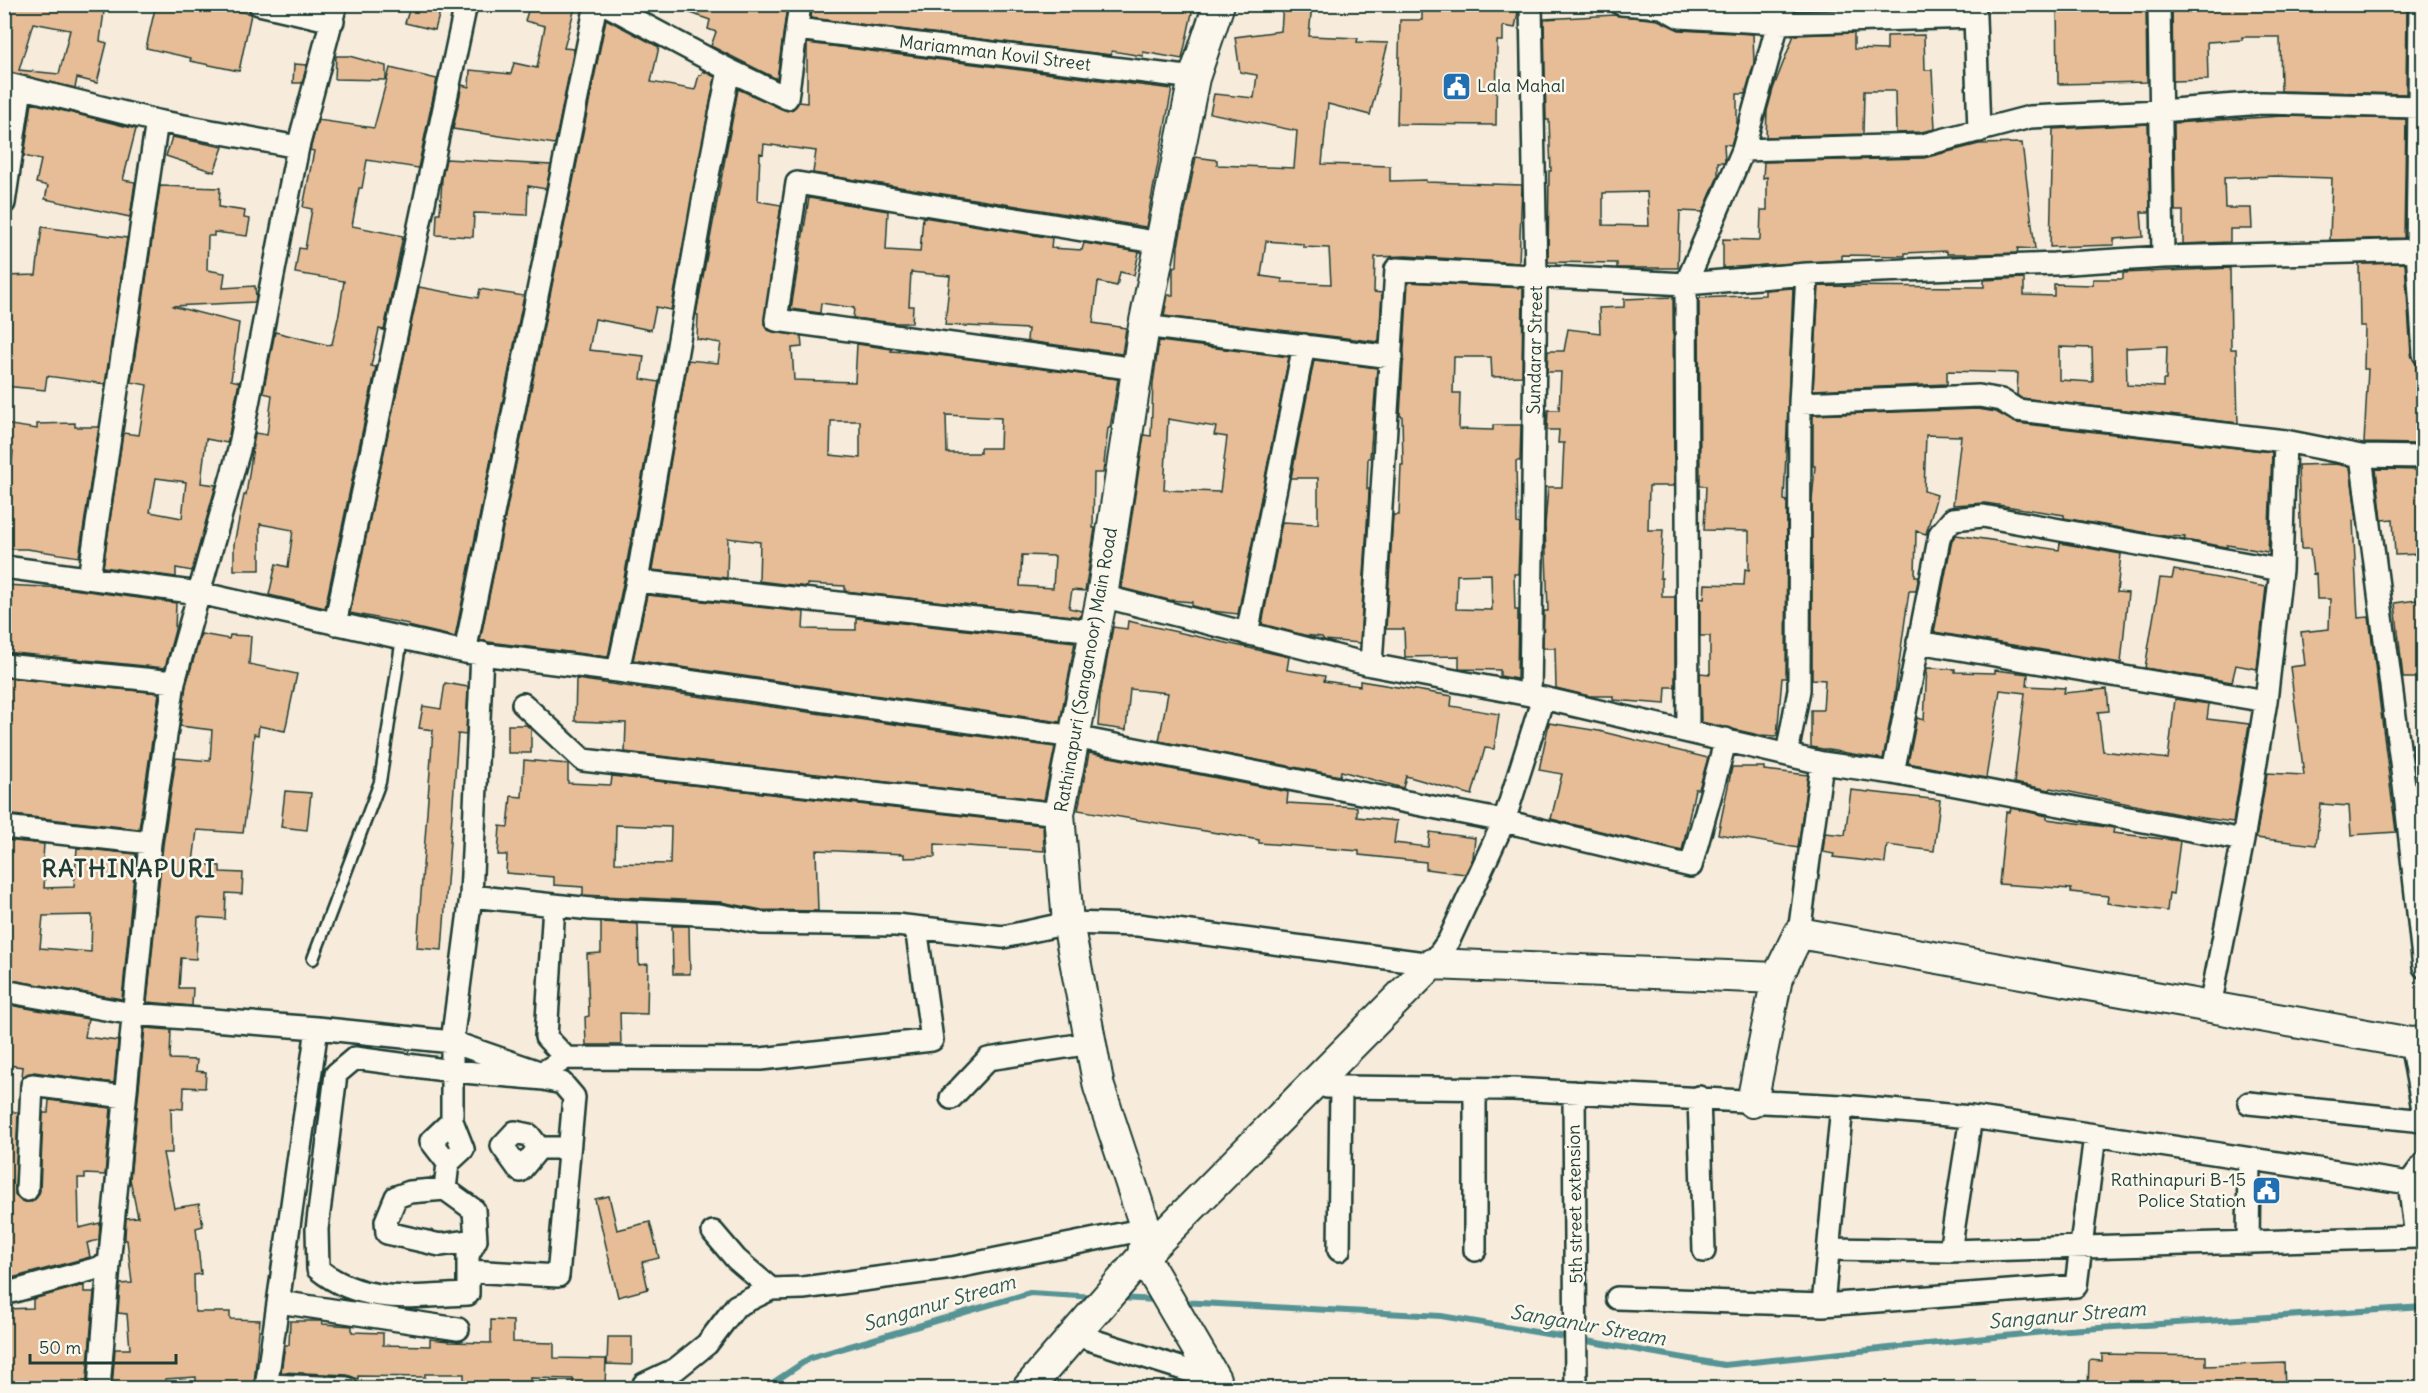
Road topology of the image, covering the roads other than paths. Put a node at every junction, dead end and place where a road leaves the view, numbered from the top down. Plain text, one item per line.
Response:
1 (259, 4) edge
2 (466, 4) edge
3 (596, 4) edge
4 (605, 4) edge
5 (800, 4) edge
6 (1205, 4) edge
7 (1219, 4) edge
8 (1233, 4) edge
9 (1531, 4) edge
10 (1621, 4) edge
11 (2159, 4) edge
12 (2420, 4) edge
13 (1975, 11) edge
14 (335, 13) edge
15 (1782, 14) edge
16 (797, 29) junction
17 (729, 70) junction
18 (1194, 78) junction
19 (13, 86) edge
20 (2421, 107) edge
21 (2160, 111) junction
22 (157, 122) junction
23 (1979, 130) junction
24 (298, 147) junction
25 (1743, 150) junction
26 (4, 203) edge
27 (1161, 243) junction
28 (2420, 250) edge
29 (2163, 256) junction
30 (1808, 274) junction
31 (1536, 276) junction
32 (1686, 284) junction
33 (1144, 326) junction
34 (1304, 345) junction
35 (2424, 354) edge
36 (1392, 357) junction
37 (1136, 369) junction
38 (1800, 403) junction
39 (2284, 441) junction
40 (2361, 456) junction
41 (2424, 457) edge
42 (4, 567) edge
43 (2281, 570) junction
44 (90, 578) junction
45 (637, 581) junction
46 (199, 593) junction
47 (1102, 596) junction
48 (335, 624) junction
49 (1095, 631) junction
50 (1248, 634) junction
51 (402, 638) junction
52 (1918, 642) junction
53 (474, 653) junction
54 (4, 665) edge
55 (1371, 665) junction
56 (618, 671) junction
57 (174, 682) junction
58 (1537, 696) junction
59 (2266, 701) junction
60 (524, 704) dead end
61 (1688, 730) junction
62 (1074, 737) junction
63 (1726, 739) junction
64 (1787, 754) junction
65 (1822, 763) junction
66 (1893, 773) junction
67 (2414, 783) edge
68 (1059, 814) junction
69 (1504, 821) junction
70 (4, 827) edge
71 (2243, 840) junction
72 (150, 843) junction
73 (471, 896) junction
74 (554, 905) junction
75 (1068, 923) junction
76 (916, 927) junction
77 (1799, 933) junction
78 (313, 959) dead end
79 (1432, 964) junction
80 (2424, 967) edge
81 (1777, 978) junction
82 (4, 992) edge
83 (2210, 1006) junction
84 (133, 1014) junction
85 (317, 1028) junction
86 (452, 1042) junction
87 (2417, 1042) edge
88 (1091, 1043) junction
89 (566, 1058) junction
90 (452, 1071) junction
91 (1311, 1086) junction
92 (1341, 1087) junction
93 (1475, 1089) junction
94 (1574, 1092) junction
95 (125, 1097) junction
96 (1699, 1097) junction
97 (951, 1098) dead end
98 (1752, 1102) junction
99 (2249, 1103) dead end
100 (1842, 1106) junction
101 (2424, 1115) edge
102 (1971, 1117) junction
103 (2424, 1121) edge
104 (2095, 1135) junction
105 (539, 1148) dead end
106 (569, 1148) junction
107 (2249, 1159) junction
108 (2424, 1163) edge
109 (2409, 1183) junction
110 (445, 1189) junction
111 (27, 1190) dead end
112 (713, 1232) dead end
113 (476, 1240) junction
114 (2248, 1243) junction
115 (2081, 1247) junction
116 (1829, 1249) junction
117 (1339, 1250) dead end
118 (1475, 1250) dead end
119 (1704, 1251) dead end
120 (1950, 1251) junction
121 (1147, 1252) junction
122 (109, 1265) junction
123 (468, 1271) junction
124 (771, 1289) junction
125 (4, 1294) edge
126 (1617, 1298) dead end
127 (279, 1302) junction
128 (1823, 1305) junction
129 (458, 1329) dead end
130 (1079, 1331) junction
131 (1210, 1374) edge
132 (266, 1387) edge
133 (99, 1389) edge
134 (346, 1389) edge
135 (644, 1389) edge
136 (1028, 1389) edge
137 (1576, 1389) edge

1 - 14 street
2 - 48 street
3 - 53 street
4 - 17 street
5 - 16 street
6 - 18 street
7 - 18 street, Rathinapuri (Sanganoor) Main Road
8 - 18 street
9 - 31 street, Sundarar Street
10 - 15 street
11 - 21 street
12 - 20 street
13 - 15 street
13 - 23 street
14 - 24 street
15 - 25 street
16 - 17 street
16 - 18 street, Mariamman Kovil Street
17 - 45 street
18 - 27 street, Rathinapuri (Sanganoor) Main Road
19 - 22 street
19 - 26 street
20 - 21 street
20 - 28 street
21 - 23 street
21 - 29 street
22 - 24 street
22 - 44 street
23 - 25 street
24 - 46 street
25 - 32 street
27 - 33 street, Rathinapuri (Sanganoor) Main Road
27 - 37 street
28 - 29 street
28 - 35 street
29 - 30 street
30 - 32 street
30 - 38 street
31 - 32 street
31 - 36 street
31 - 58 street, Sundarar Street
32 - 61 street
33 - 34 street
33 - 37 street, Rathinapuri (Sanganoor) Main Road
34 - 36 street
34 - 50 street
36 - 55 street
37 - 47 street, Rathinapuri (Sanganoor) Main Road
38 - 39 street
38 - 64 street
39 - 40 street
39 - 43 street
40 - 41 street
40 - 67 street
42 - 44 street
43 - 52 street
43 - 59 street
44 - 46 street
45 - 49 street
45 - 56 street
46 - 48 street
46 - 57 street
47 - 49 street, Rathinapuri (Sanganoor) Main Road
47 - 50 street
48 - 51 street
49 - 62 street, Rathinapuri (Sanganoor) Main Road
50 - 55 street
51 - 53 street
51 - 78 lane
52 - 59 street
52 - 66 street
53 - 56 street
53 - 73 street
54 - 57 street
55 - 58 street
56 - 62 street
57 - 72 street
58 - 61 street
58 - 69 street, Sundarar Street
59 - 71 street
60 - 68 street
61 - 63 street
62 - 68 street, Rathinapuri (Sanganoor) Main Road
62 - 69 street
63 - 64 street
63 - 69 street
64 - 65 street
65 - 66 street
65 - 77 street
66 - 71 street
67 - 80 street
68 - 75 street, Rathinapuri (Sanganoor) Main Road
69 - 79 street, Sundarar Street
70 - 72 street
71 - 83 street
72 - 84 street
73 - 74 street
73 - 86 street
74 - 76 street
74 - 89 street
75 - 76 street
75 - 79 street
75 - 88 street, Rathinapuri (Sanganoor) Main Road
76 - 89 street
77 - 81 street
77 - 83 street
79 - 81 street
79 - 91 street
81 - 98 street
82 - 84 street
83 - 87 street
84 - 85 street
84 - 95 street
85 - 86 street
85 - 127 street
86 - 89 street
86 - 90 street
87 - 101 street
88 - 97 street
88 - 121 street, Rathinapuri (Sanganoor) Main Road
90 - 106 street
90 - 110 street
90 - 123 street
91 - 92 street
91 - 121 street
92 - 93 street
92 - 117 street
93 - 94 street
93 - 118 street
94 - 96 street
94 - 137 street, 5th street extension
95 - 111 street
95 - 122 street
96 - 98 street
96 - 119 street
98 - 100 street
99 - 103 street
100 - 102 street
100 - 116 street
102 - 104 street
102 - 120 street
104 - 107 street
104 - 115 street
105 - 106 street
106 - 123 street
107 - 109 street
107 - 114 street
108 - 109 street
109 - 114 street
110 - 113 street
110 - 113 street
112 - 124 street
113 - 123 street
114 - 115 street
115 - 120 street
115 - 128 street
116 - 120 street
116 - 128 street
121 - 124 street
121 - 130 street
121 - 131 street, Rathinapuri (Sanganoor) Main Road
122 - 125 street
122 - 133 street
124 - 135 street
126 - 128 street
127 - 129 street
127 - 132 street
130 - 131 street
130 - 136 street
132 - 134 street

